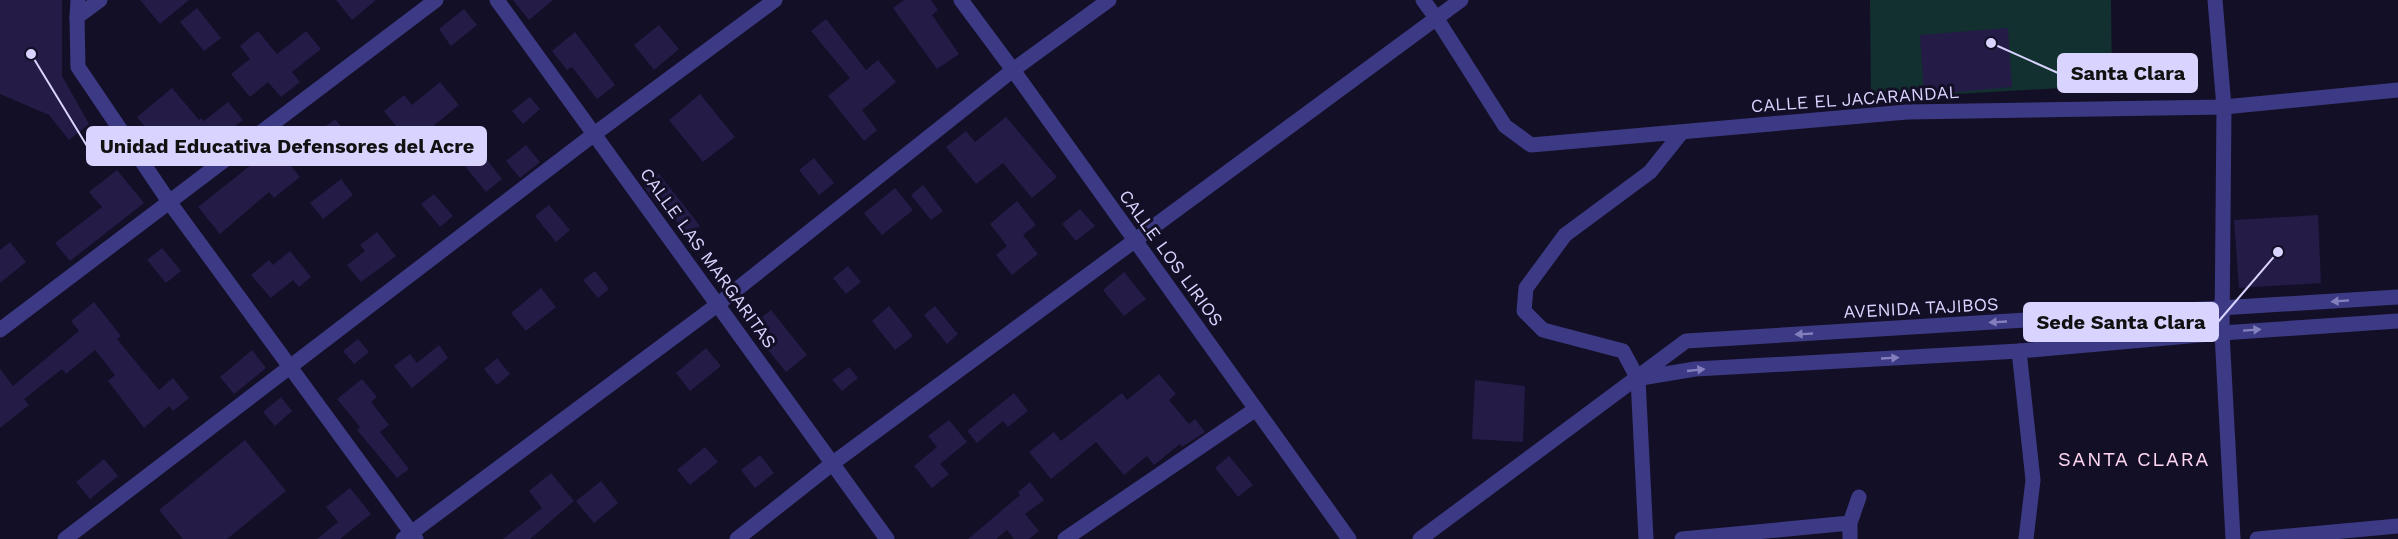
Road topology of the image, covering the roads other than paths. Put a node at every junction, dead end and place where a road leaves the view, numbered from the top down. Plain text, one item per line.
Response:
1 (78, 0) edge
2 (100, 0) edge
3 (436, 0) edge
4 (497, 0) edge
5 (775, 0) edge
6 (961, 0) edge
7 (1109, 0) edge
8 (1423, 0) edge
9 (1461, 0) edge
10 (2215, 0) edge
11 (77, 17) junction
12 (1437, 19) junction
13 (1013, 69) junction
14 (2398, 90) edge
15 (2224, 107) junction
16 (1682, 132) junction
17 (593, 135) junction
18 (170, 203) junction
19 (1135, 241) junction
20 (2398, 297) edge
21 (717, 305) junction
22 (2222, 309) junction
23 (2398, 321) edge
24 (0, 330) edge
25 (2222, 333) junction
26 (2019, 351) junction
27 (290, 366) junction
28 (1638, 379) junction
29 (1256, 409) junction
30 (833, 463) junction
31 (1859, 497) dead end
32 (1850, 523) junction
33 (2398, 526) edge
34 (410, 537) edge
35 (65, 539) edge
36 (738, 539) edge
37 (888, 539) edge
38 (1065, 539) edge
39 (1349, 539) edge
40 (1420, 539) edge
41 (1646, 539) edge
42 (1682, 539) edge
43 (1850, 539) edge
44 (2026, 539) edge
45 (2233, 539) edge
46 (2257, 539) edge

1 - 11 street
2 - 11 street
3 - 18 street
4 - 17 street, CALLE LAS MARGARITAS
5 - 17 street
6 - 13 street, CALLE LOS LIRIOS
7 - 13 street
8 - 12 street
9 - 12 street
10 - 15 street
11 - 18 street
12 - 16 street, CALLE EL JACARANDAL
12 - 19 street
13 - 19 street, CALLE LOS LIRIOS
13 - 21 street
14 - 15 street, CALLE EL JACARANDAL
15 - 16 street, CALLE EL JACARANDAL
15 - 22 street
16 - 28 street
17 - 21 street, CALLE LAS MARGARITAS
17 - 27 street
18 - 24 street
18 - 27 street
19 - 29 street, CALLE LOS LIRIOS
19 - 30 street
20 -> 22 street, AVENIDA TAJIBOS
21 - 30 street, CALLE LAS MARGARITAS
21 - 34 street
22 - 25 street
22 -> 28 street, AVENIDA TAJIBOS
25 -> 23 street, AVENIDA TAJIBOS
25 - 26 street, AVENIDA TAJIBOS
25 - 45 street
28 -> 26 street, AVENIDA TAJIBOS
26 - 44 street
27 - 34 street
27 - 35 street
28 - 40 street, AVENIDA TAJIBOS
28 - 41 street
29 - 38 street
29 - 39 street, CALLE LOS LIRIOS
30 - 36 street
30 - 37 street, CALLE LAS MARGARITAS
31 - 32 street
32 - 42 street
32 - 43 street
33 - 46 street

